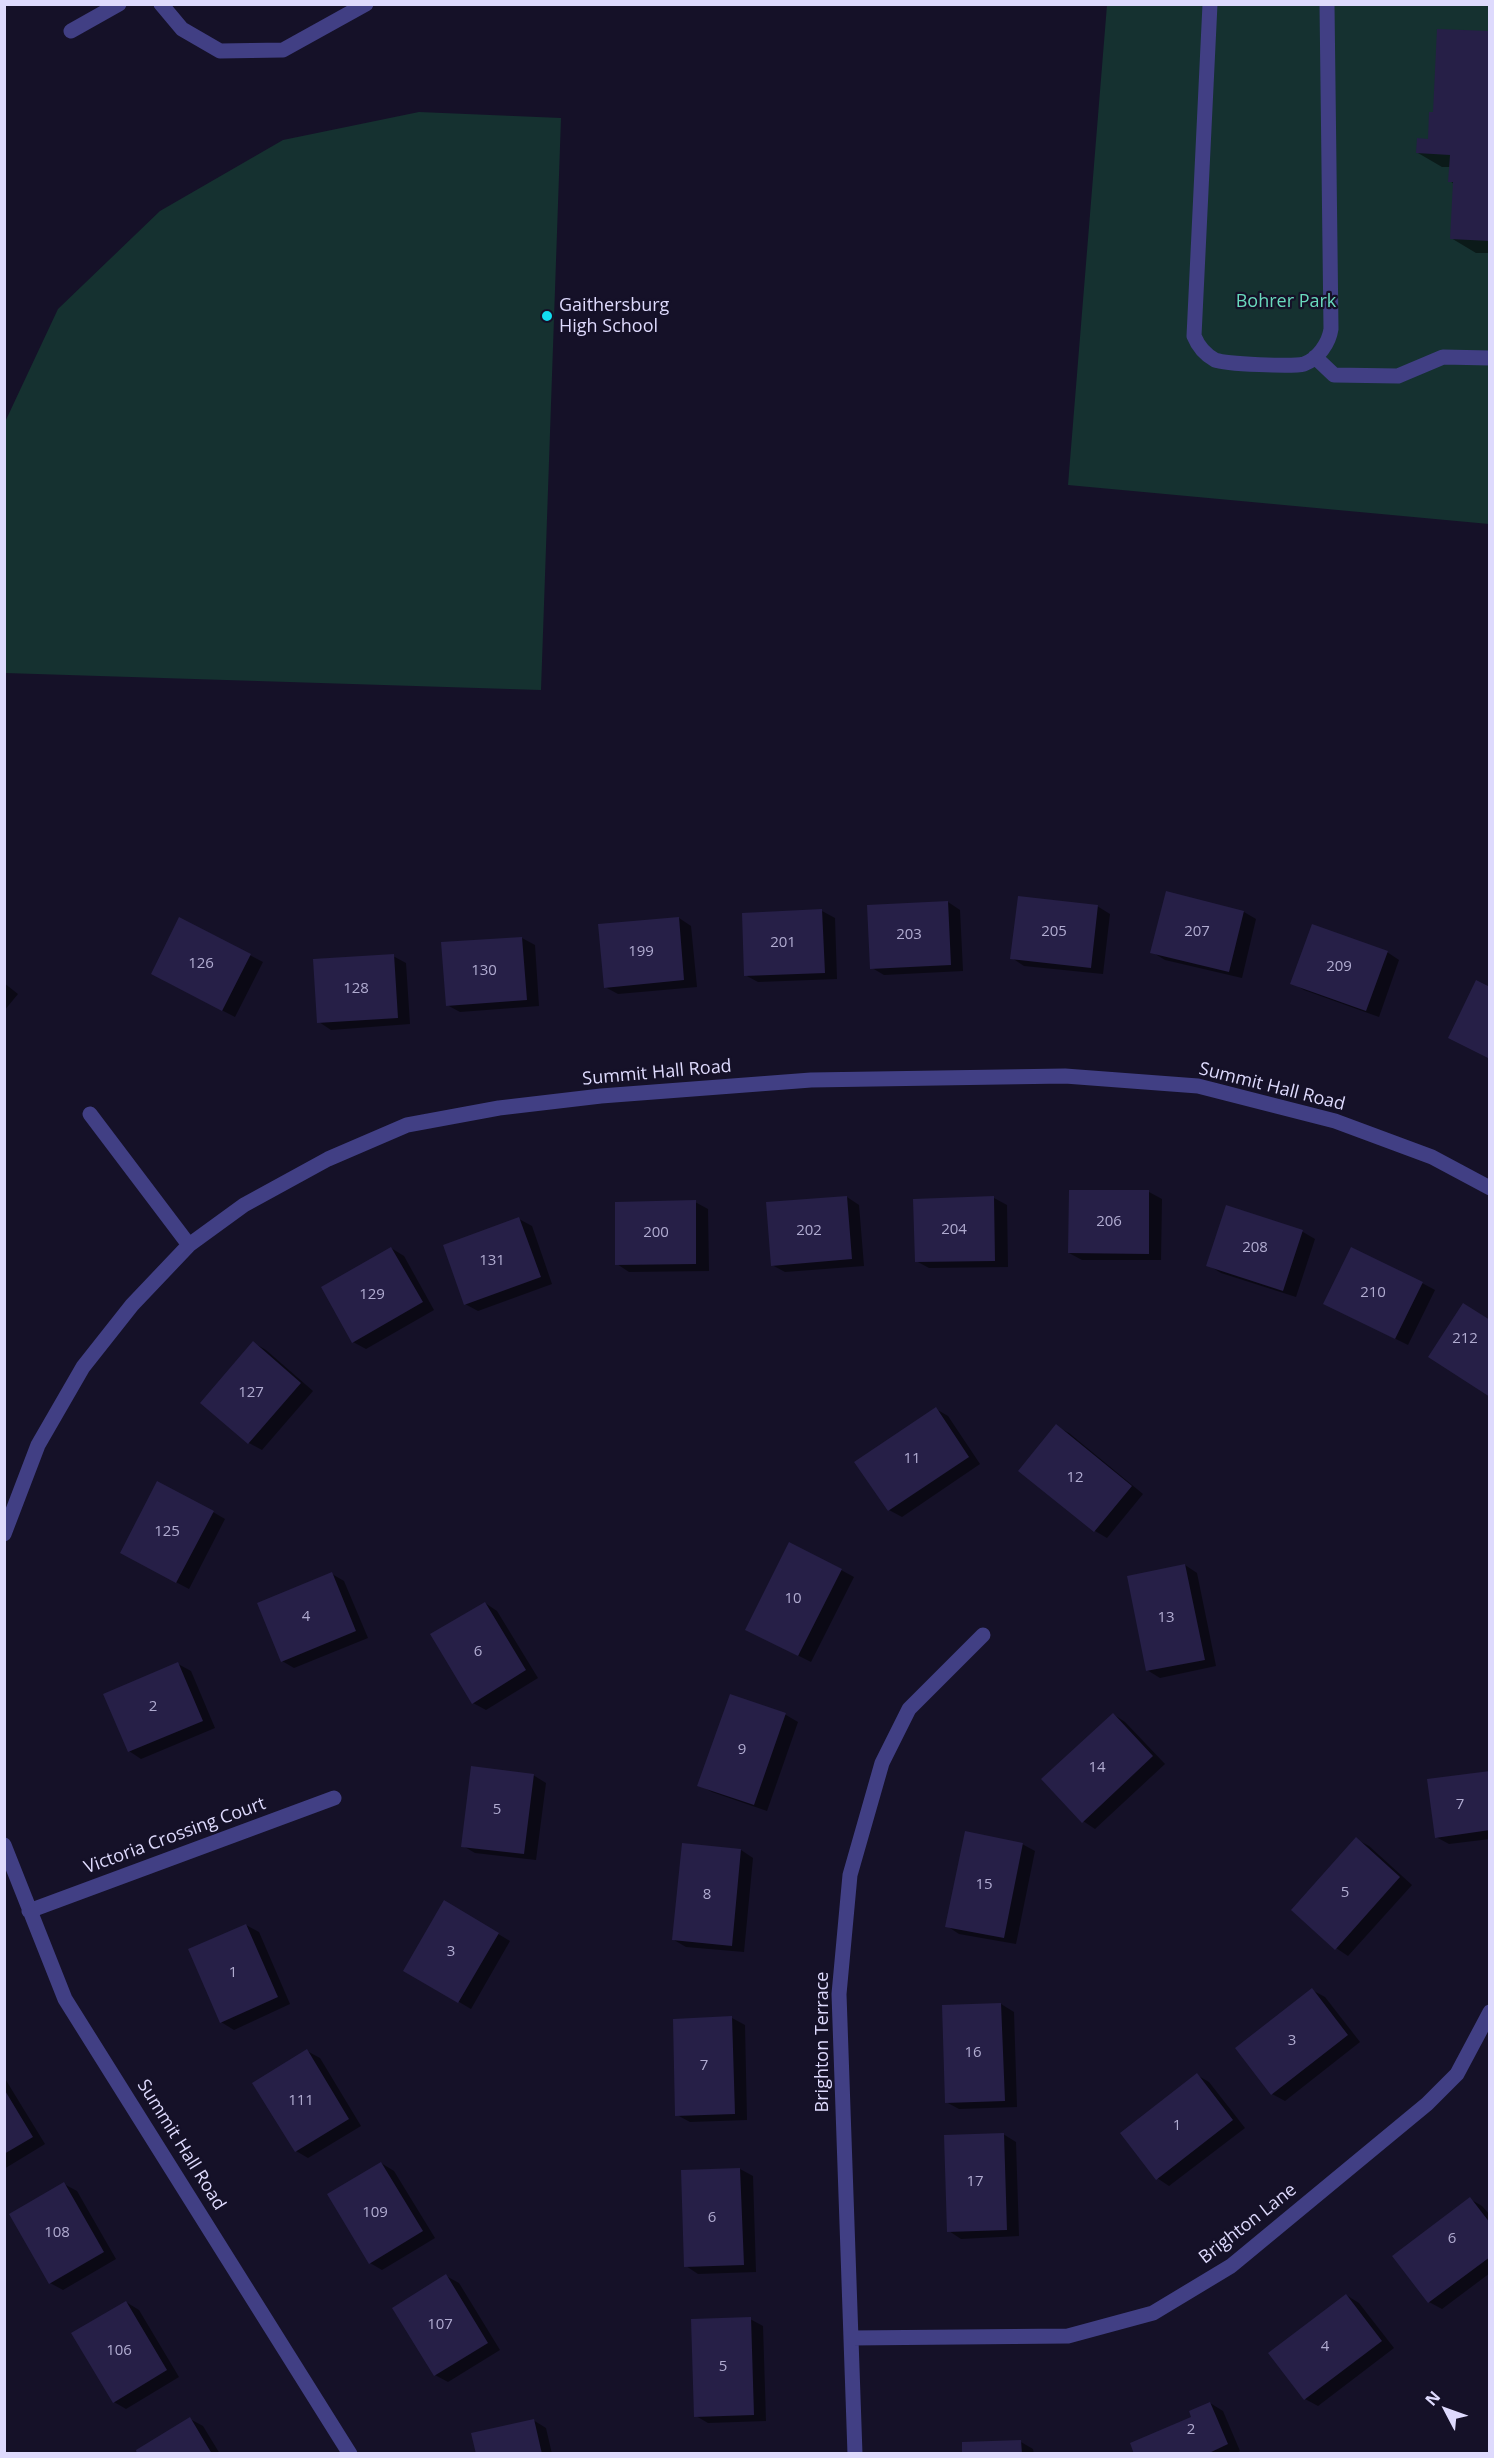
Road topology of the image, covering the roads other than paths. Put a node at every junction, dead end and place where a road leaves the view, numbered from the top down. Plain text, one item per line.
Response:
1 (119, 4) edge
2 (161, 4) edge
3 (366, 4) edge
4 (1210, 4) edge
5 (1327, 4) edge
6 (71, 32) dead end
7 (1315, 357) junction
8 (1490, 358) edge
9 (90, 1114) dead end
10 (1490, 1188) edge
11 (189, 1245) junction
12 (4, 1534) edge
13 (983, 1635) dead end
14 (334, 1798) dead end
15 (4, 1845) edge
16 (29, 1911) junction
17 (1490, 2012) edge
18 (851, 2338) junction
19 (350, 2454) edge
20 (855, 2454) edge

1 - 6 street
2 - 3 street
4 - 7 street
5 - 7 street
7 - 8 street
9 - 11 street
10 - 11 street, Summit Hall Road
11 - 12 street, Summit Hall Road
13 - 18 street, Brighton Terrace
14 - 16 street, Victoria Crossing Court
15 - 16 street, Summit Hall Road
16 - 19 street, Summit Hall Road
17 - 18 street, Brighton Lane
18 - 20 street, Brighton Terrace

